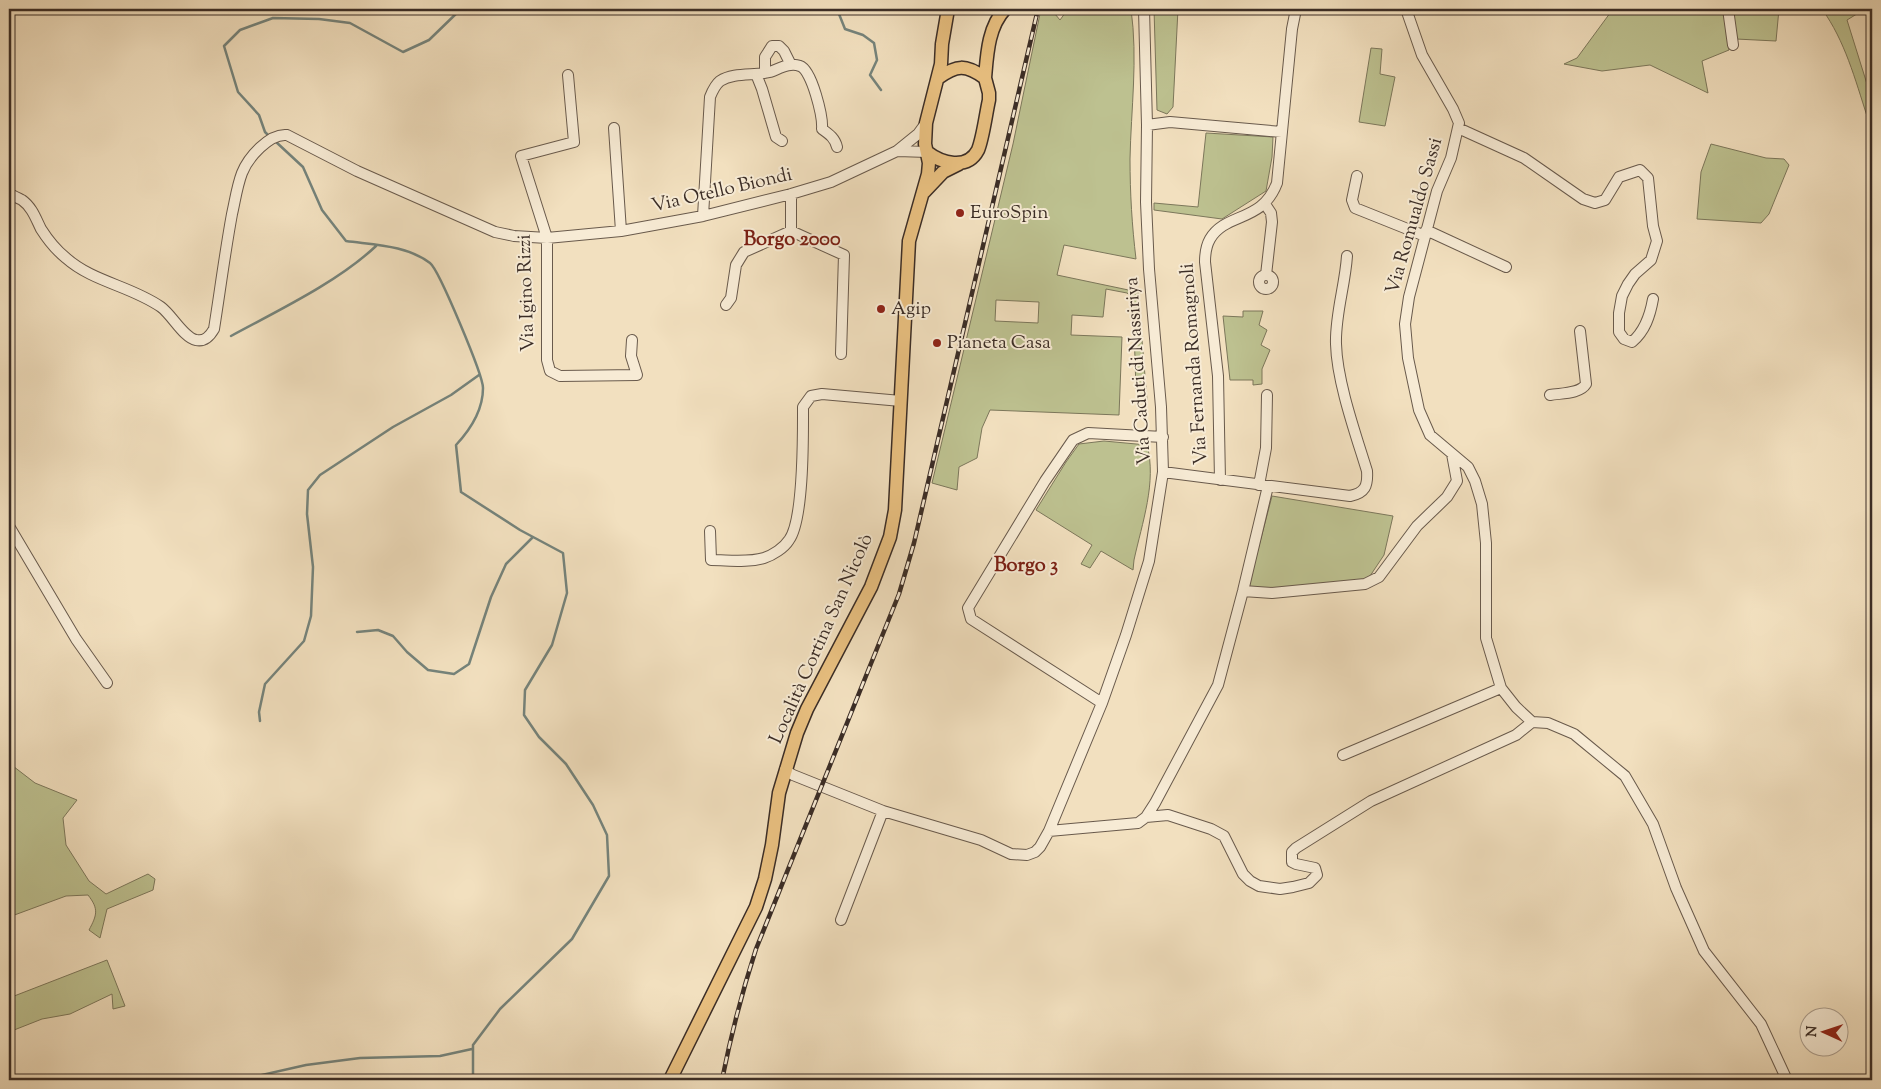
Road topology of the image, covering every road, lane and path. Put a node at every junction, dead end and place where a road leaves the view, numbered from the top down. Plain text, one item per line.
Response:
1 (948, 9) edge
2 (1005, 9) edge
3 (1144, 9) edge
4 (1296, 9) edge
5 (1406, 9) edge
6 (1728, 9) edge
7 (942, 44) junction
8 (989, 44) junction
9 (1733, 45) dead end
10 (791, 64) junction
11 (963, 68) junction
12 (568, 74) dead end
13 (760, 74) junction
14 (938, 78) junction
15 (985, 78) junction
16 (926, 123) junction
17 (1147, 125) junction
18 (614, 128) dead end
19 (1458, 128) junction
20 (1282, 132) junction
21 (782, 141) dead end
22 (838, 146) dead end
23 (897, 151) junction
24 (927, 152) junction
25 (962, 162) junction
26 (1358, 176) dead end
27 (924, 192) junction
28 (9, 193) edge
29 (791, 194) junction
30 (1265, 204) junction
31 (703, 216) junction
32 (621, 231) junction
33 (791, 231) junction
34 (1425, 233) junction
35 (548, 238) junction
36 (1347, 256) dead end
37 (1506, 266) dead end
38 (1266, 275) dead end
39 (1653, 300) dead end
40 (726, 305) dead end
41 (1580, 331) dead end
42 (632, 340) dead end
43 (841, 354) dead end
44 (1267, 395) dead end
45 (1550, 395) dead end
46 (900, 401) junction
47 (1163, 437) junction
48 (1452, 454) junction
49 (1163, 472) junction
50 (1220, 480) junction
51 (1264, 485) junction
52 (9, 526) edge
53 (710, 532) dead end
54 (1244, 591) junction
55 (106, 683) dead end
56 (1501, 688) junction
57 (1102, 703) junction
58 (1532, 722) junction
59 (1343, 755) dead end
60 (785, 770) junction
61 (883, 811) junction
62 (1146, 816) junction
63 (1049, 831) junction
64 (841, 920) dead end
65 (670, 1080) edge
66 (1787, 1080) edge

1 - 7 main road
2 - 8 main road
3 - 17 street, Via Caduti di Nassiriya
4 - 20 street
5 - 19 street, Via Romualdo Sassi
6 - 9 street
7 - 11 main road
7 - 14 main road
8 - 11 main road
8 - 15 main road
10 - 13 street
10 - 13 street
10 - 22 street
11 - 14 main road
11 - 15 main road
12 - 35 street, Via Igino Rizzi
13 - 21 street
13 - 31 street
14 - 16 main road
15 - 25 main road
16 - 23 street, Via Otello Biondi
16 - 24 main road
17 - 20 street
17 - 47 street, Via Caduti di Nassiriya
18 - 32 street
19 - 34 street, Via Romualdo Sassi
19 - 39 street
20 - 30 street
23 - 24 street, Via Otello Biondi
23 - 29 street, Via Otello Biondi
24 - 25 main road
24 - 27 main road, Località Cortina San Nicolò
25 - 27 main road, Località Cortina San Nicolò
26 - 34 street
27 - 46 main road, Località Cortina San Nicolò
28 - 35 street, Via Otello Biondi
29 - 31 street, Via Otello Biondi
29 - 33 street
30 - 38 street
30 - 50 street, Via Fernanda Romagnoli
31 - 32 street, Via Otello Biondi
32 - 35 street, Via Otello Biondi
33 - 40 street
33 - 43 street
34 - 37 street
34 - 48 street, Via Romualdo Sassi
35 - 42 street, Via Igino Rizzi
36 - 51 street, Via Fernanda Romagnoli
41 - 45 street
44 - 51 street
46 - 53 street
46 - 60 main road, Località Cortina San Nicolò
47 - 49 street, Via Caduti di Nassiriya
47 - 57 street
48 - 54 street
48 - 56 street, Via Romualdo Sassi
49 - 50 street, Via Fernanda Romagnoli
49 - 57 street, Via Caduti di Nassiriya
50 - 51 street, Via Fernanda Romagnoli
51 - 54 street
52 - 55 street
54 - 62 street
56 - 58 street, Via Romualdo Sassi
56 - 59 street
57 - 63 street, Via Caduti di Nassiriya
58 - 62 street
58 - 66 street
60 - 61 street, Via Caduti di Nassiriya
60 - 65 main road, Località Cortina San Nicolò
61 - 63 street, Via Caduti di Nassiriya
61 - 64 street
62 - 63 street

